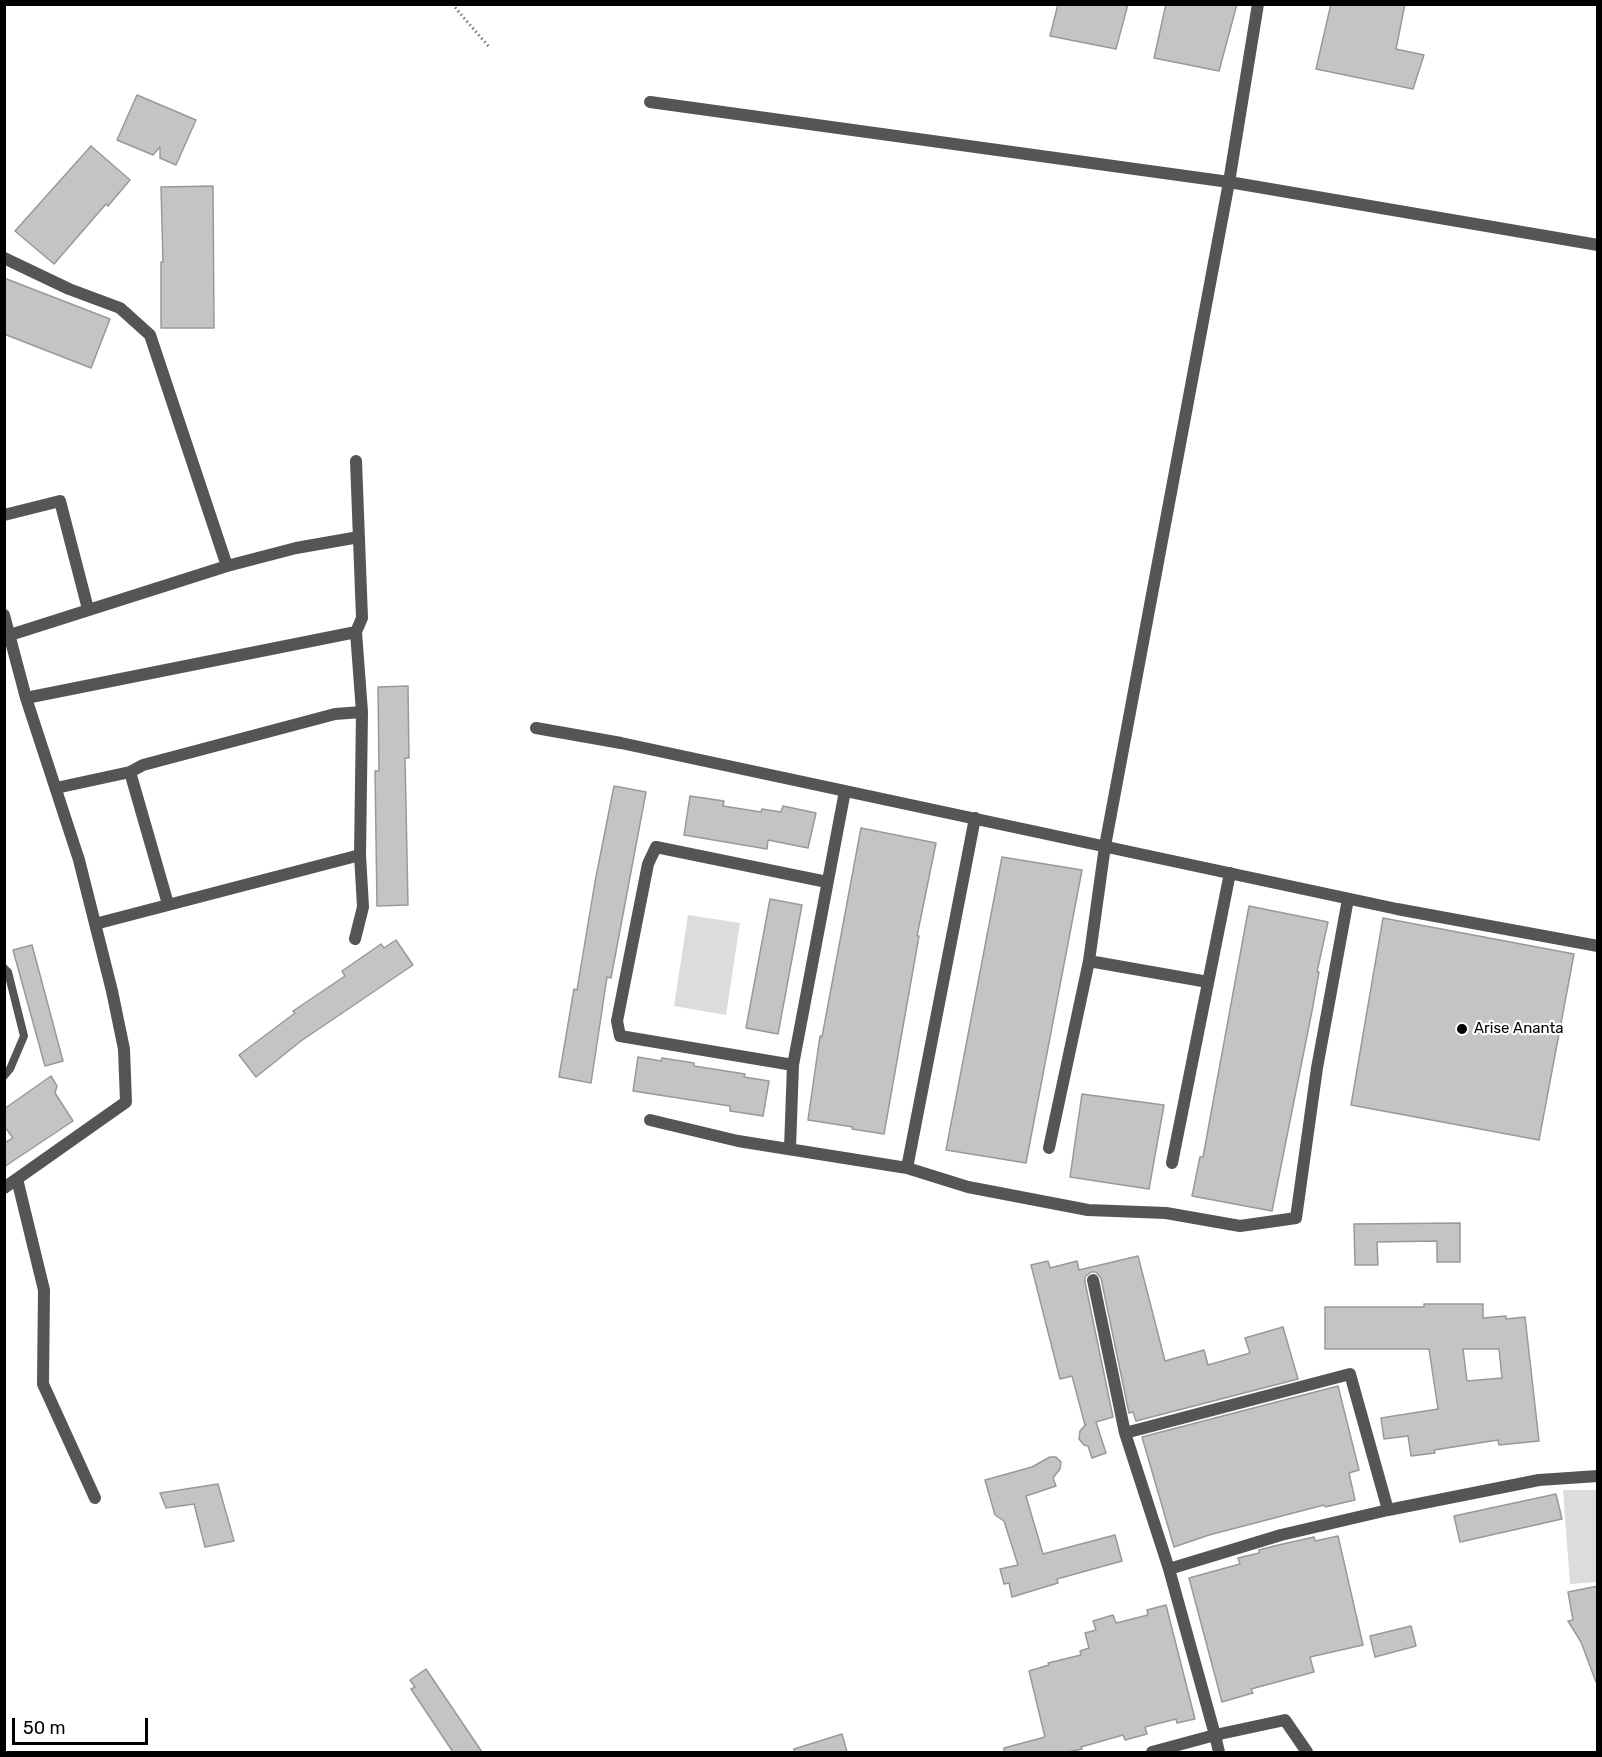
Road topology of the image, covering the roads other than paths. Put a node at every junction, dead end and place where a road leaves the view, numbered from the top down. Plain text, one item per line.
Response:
1 (1258, 4) edge
2 (650, 102) dead end
3 (1228, 182) junction
4 (1598, 245) edge
5 (4, 258) edge
6 (356, 461) dead end
7 (4, 515) edge
8 (359, 537) junction
9 (227, 566) junction
10 (88, 609) junction
11 (4, 615) edge
12 (356, 632) junction
13 (10, 635) junction
14 (26, 698) junction
15 (362, 712) junction
16 (536, 728) dead end
17 (130, 772) junction
18 (56, 788) junction
19 (845, 790) junction
20 (975, 819) junction
21 (1105, 846) junction
22 (360, 855) junction
23 (1230, 873) junction
24 (827, 882) junction
25 (1348, 899) junction
26 (168, 904) junction
27 (95, 924) junction
28 (355, 939) dead end
29 (1598, 946) edge
30 (1089, 961) junction
31 (4, 968) edge
32 (1208, 982) junction
33 (793, 1065) junction
34 (4, 1076) edge
35 (650, 1120) dead end
36 (790, 1148) junction
37 (1049, 1148) dead end
38 (1172, 1163) dead end
39 (907, 1168) junction
40 (17, 1179) junction
41 (4, 1188) edge
42 (1093, 1280) dead end
43 (1125, 1433) junction
44 (1598, 1476) edge
45 (95, 1498) dead end
46 (1388, 1510) junction
47 (1169, 1569) junction
48 (1215, 1735) junction
49 (1152, 1752) edge
50 (1219, 1752) edge
51 (1307, 1752) edge

1 - 3 street
2 - 3 street
3 - 4 street
3 - 21 street
5 - 9 street
6 - 8 street
7 - 10 street
8 - 9 street
8 - 12 street
9 - 10 street
10 - 13 street
11 - 13 street
12 - 14 street
12 - 15 street
13 - 14 street
14 - 18 street
15 - 17 street
15 - 22 street
16 - 19 street
17 - 18 street
17 - 26 street
18 - 27 street
19 - 20 street
19 - 24 street
20 - 21 street
20 - 39 street
21 - 23 street
21 - 30 street
22 - 26 street
22 - 28 street
23 - 25 street
23 - 32 street
24 - 33 street
24 - 33 street
25 - 29 street
25 - 39 street
26 - 27 street
27 - 40 street
30 - 32 street
30 - 37 street
31 - 34 lane
32 - 38 street
33 - 36 street
35 - 36 street
36 - 39 street
40 - 41 street
40 - 45 street
42 - 43 street
43 - 46 street
43 - 47 street
44 - 46 street
46 - 47 street
47 - 48 street
48 - 49 street
48 - 50 street
48 - 51 street

